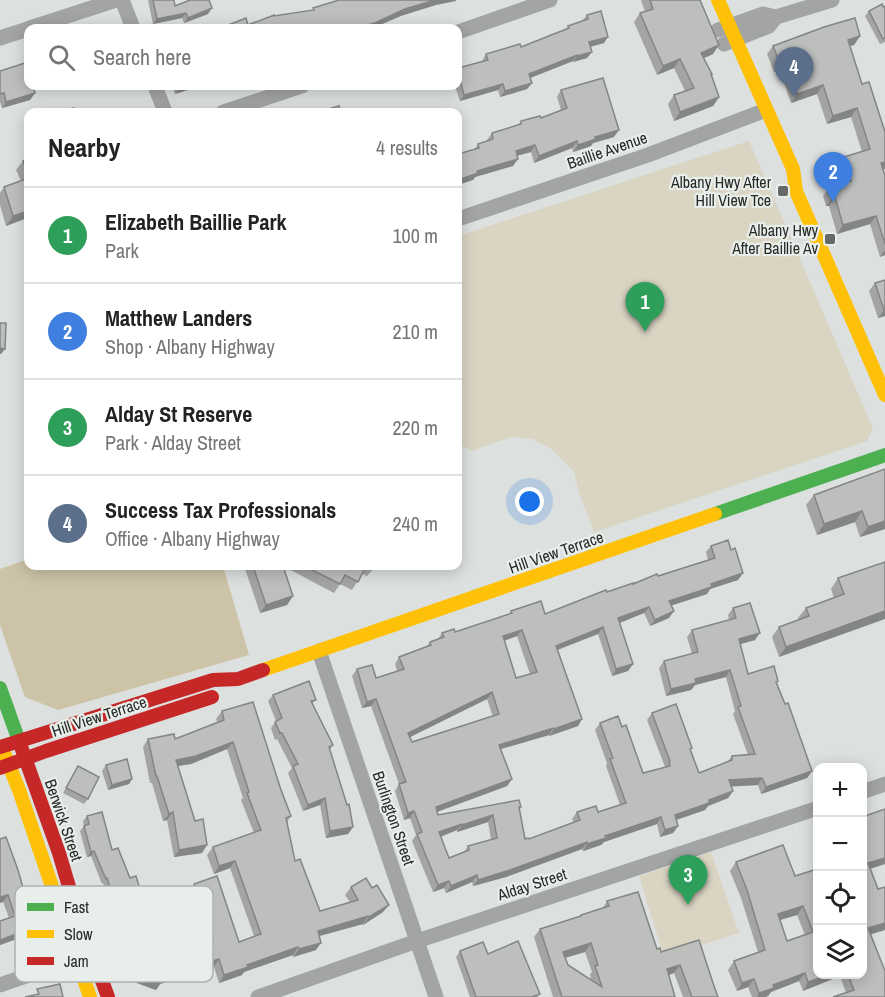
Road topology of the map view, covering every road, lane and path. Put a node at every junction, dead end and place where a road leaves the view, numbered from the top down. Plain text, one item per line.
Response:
1 (116, 0) edge
2 (122, 0) edge
3 (550, 0) edge
4 (705, 0) edge
5 (718, 0) edge
6 (832, 0) edge
7 (44, 24) edge
8 (131, 24) edge
9 (24, 31) edge
10 (462, 31) edge
11 (727, 35) junction
12 (0, 39) edge
13 (157, 90) edge
14 (290, 90) edge
15 (163, 108) edge
16 (235, 108) edge
17 (761, 112) junction
18 (462, 218) edge
19 (885, 395) edge
20 (885, 455) edge
21 (319, 651) junction
22 (238, 679) junction
23 (0, 688) edge
24 (19, 741) junction
25 (1, 744) edge
26 (25, 759) junction
27 (4, 766) edge
28 (885, 784) edge
29 (867, 790) edge
30 (813, 810) edge
31 (52, 886) edge
32 (69, 886) edge
33 (417, 941) junction
34 (15, 980) edge
35 (84, 982) edge
36 (102, 982) edge
37 (0, 985) edge
38 (90, 997) edge
39 (108, 997) edge
40 (258, 997) edge
41 (436, 997) edge

1 - 7 street
2 - 8 street
3 - 10 street
4 - 11 main road
5 - 11 main road
6 - 11 street
9 - 12 street
11 - 17 main road
13 - 15 street
14 - 16 street
17 - 18 street, Baillie Avenue
17 - 19 main road
20 - 21 main road, Hill View Terrace
21 - 22 main road, Hill View Terrace
21 - 33 street, Burlington Street
22 - 24 main road, Hill View Terrace
22 - 26 main road, Hill View Terrace
23 - 24 main road, Berwick Street
24 - 25 main road, Hill View Terrace
24 - 26 main road, Berwick Street
25 - 27 main road, Berwick Street
26 - 27 main road, Hill View Terrace
26 - 32 main road, Berwick Street
27 - 31 main road, Berwick Street
28 - 29 street
30 - 33 street, Alday Street
33 - 40 street, Alday Street
33 - 41 street, Burlington Street
34 - 37 street
35 - 38 main road, Berwick Street
36 - 39 main road, Berwick Street

